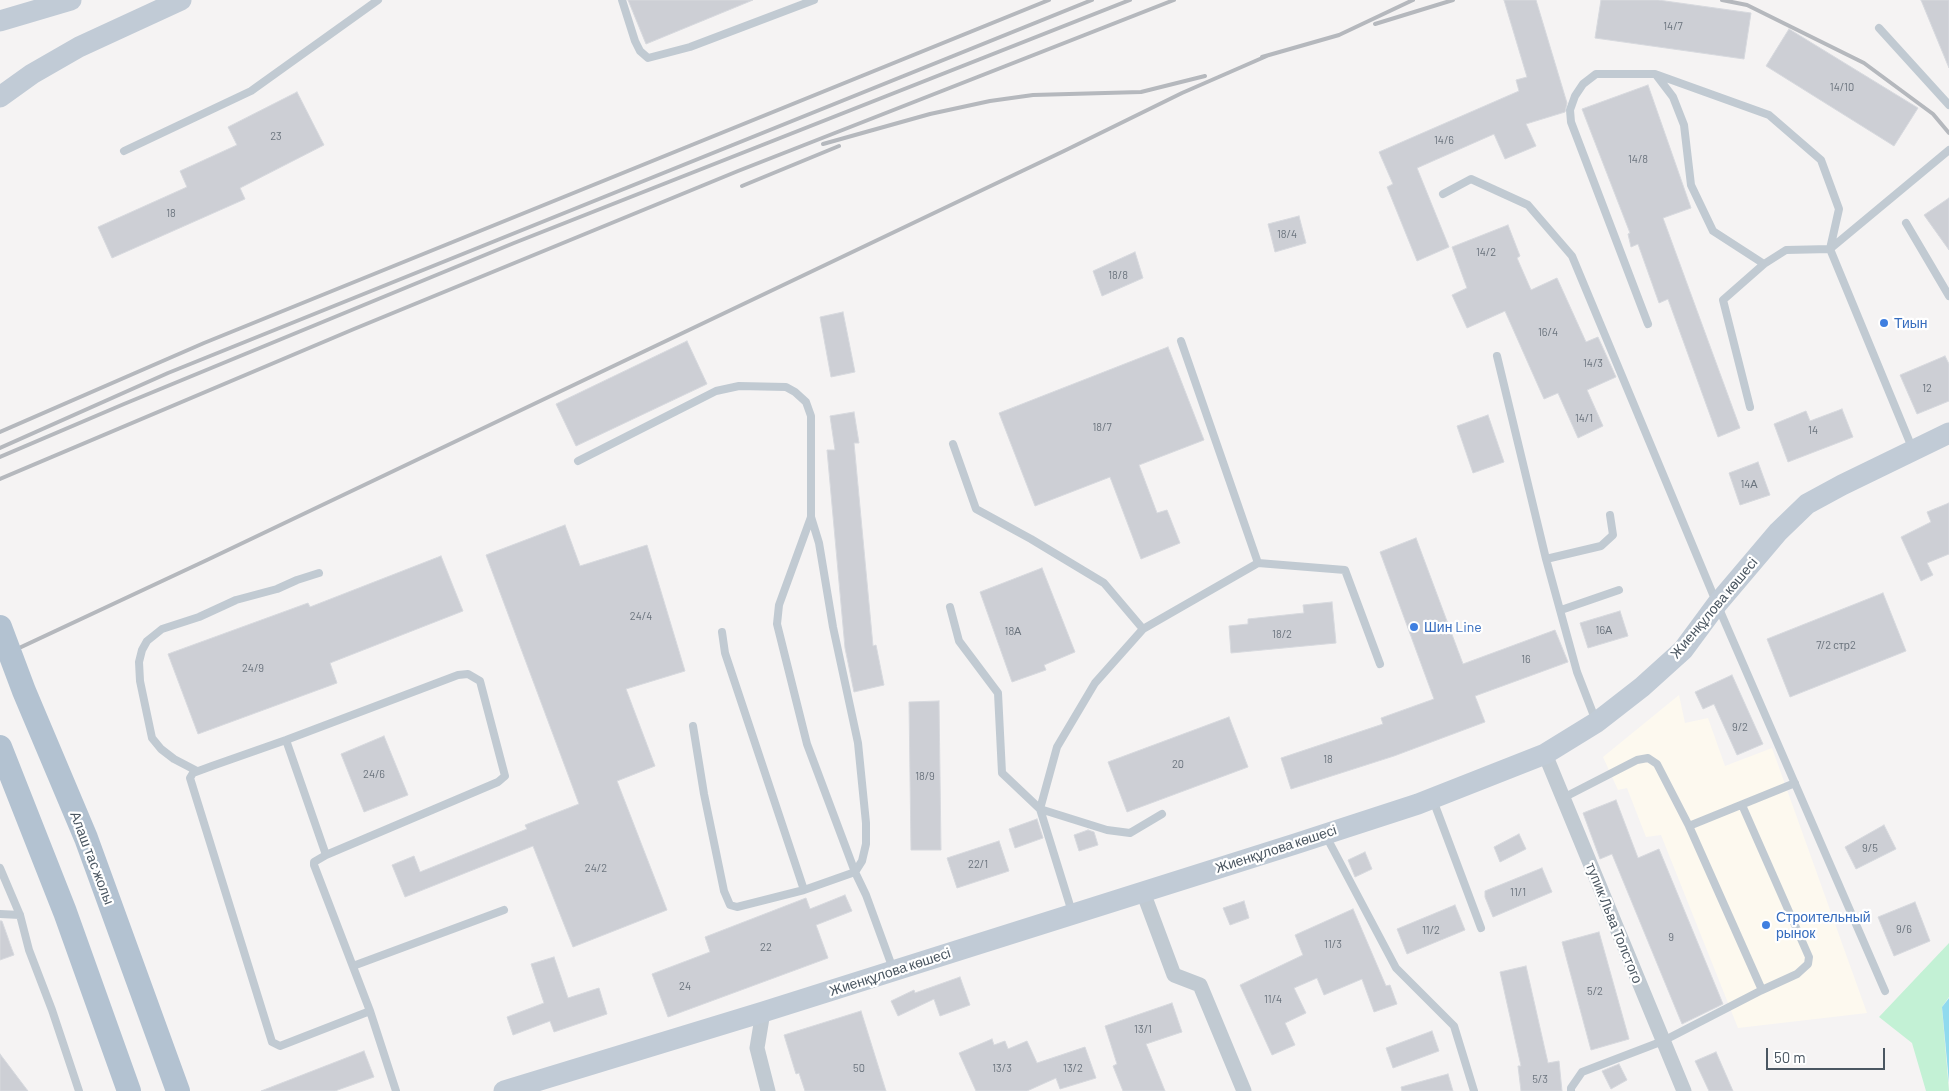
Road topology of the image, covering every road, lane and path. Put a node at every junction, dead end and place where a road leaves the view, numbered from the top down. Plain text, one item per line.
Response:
1 (71, 0) edge
2 (181, 0) edge
3 (378, 0) edge
4 (622, 0) edge
5 (814, 0) edge
6 (0, 21) edge
7 (1879, 28) dead end
8 (1655, 74) junction
9 (0, 97) edge
10 (1949, 105) edge
11 (1949, 150) edge
12 (124, 151) dead end
13 (1443, 194) dead end
14 (1906, 223) dead end
15 (1830, 249) junction
16 (1764, 264) junction
17 (1949, 296) edge
18 (1648, 324) dead end
19 (1181, 341) dead end
20 (1497, 356) dead end
21 (1750, 407) dead end
22 (1949, 433) edge
23 (953, 444) dead end
24 (1913, 450) junction
25 (578, 461) dead end
26 (1610, 515) dead end
27 (811, 517) junction
28 (1546, 559) junction
29 (1258, 563) junction
30 (319, 573) dead end
31 (1619, 590) dead end
32 (1717, 604) junction
33 (950, 607) dead end
34 (1561, 610) junction
35 (0, 627) edge
36 (1143, 629) junction
37 (722, 632) dead end
38 (1380, 664) dead end
39 (1597, 722) junction
40 (693, 726) dead end
41 (286, 740) junction
42 (0, 747) edge
43 (1545, 754) junction
44 (197, 771) junction
45 (1794, 783) junction
46 (1432, 798) junction
47 (1563, 798) junction
48 (1742, 805) junction
49 (1040, 809) junction
50 (1162, 814) dead end
51 (1689, 826) junction
52 (1325, 834) junction
53 (326, 855) junction
54 (0, 868) edge
55 (855, 872) junction
56 (804, 890) junction
57 (1142, 892) junction
58 (504, 910) dead end
59 (0, 914) edge
60 (1073, 914) junction
61 (20, 915) junction
62 (1481, 928) dead end
63 (353, 966) junction
64 (894, 971) junction
65 (1762, 990) junction
66 (1884, 991) dead end
67 (370, 1011) junction
68 (762, 1012) junction
69 (1663, 1040) junction
70 (1240, 1090) edge
71 (79, 1091) edge
72 (129, 1091) edge
73 (178, 1091) edge
74 (396, 1091) edge
75 (504, 1091) edge
76 (768, 1091) edge
77 (1474, 1091) edge
78 (1571, 1091) edge
79 (1684, 1091) edge

1 - 6 street
2 - 9 street
3 - 12 lane
4 - 5 lane
7 - 10 lane
8 - 15 lane
8 - 16 lane
8 - 18 lane
11 - 15 lane
13 - 32 lane
14 - 17 lane
15 - 16 lane
15 - 24 lane
16 - 21 lane
19 - 29 lane
20 - 28 lane
22 - 24 street, Жиенқұлова көшесі
23 - 36 lane
24 - 32 street, Жиенқұлова көшесі
25 - 27 lane
26 - 28 lane
27 - 55 lane
27 - 55 lane
28 - 34 lane
29 - 36 lane
29 - 38 lane
30 - 44 lane
31 - 34 lane
32 - 39 street, Жиенқұлова көшесі
32 - 45 lane
33 - 49 lane
34 - 39 lane
35 - 73 main road, Алаш тас жолы, bridge
36 - 49 lane
37 - 56 lane
39 - 43 street, Жиенқұлова көшесі
40 - 56 lane
41 - 44 lane
41 - 53 lane
41 - 53 lane
42 - 72 main road
43 - 46 street, Жиенқұлова көшесі
43 - 47 street, тупик Льва Толстого
44 - 67 lane
45 - 48 lane
45 - 66 lane
46 - 52 street, Жиенқұлова көшесі
46 - 62 lane
47 - 51 lane
47 - 69 street, тупик Льва Толстого
48 - 51 lane
48 - 65 lane
49 - 50 lane
49 - 60 lane
51 - 65 lane
52 - 57 street, Жиенқұлова көшесі
52 - 77 lane
53 - 63 lane
54 - 61 lane
55 - 56 lane
55 - 64 lane
57 - 60 street, Жиенқұлова көшесі
57 - 70 street
58 - 63 lane
59 - 61 lane
60 - 64 street, Жиенқұлова көшесі
61 - 71 lane
63 - 67 lane
64 - 68 street, Жиенқұлова көшесі
65 - 69 lane
67 - 74 lane
68 - 75 street, Жиенқұлова көшесі
68 - 76 street
69 - 78 lane
69 - 79 street, тупик Льва Толстого

